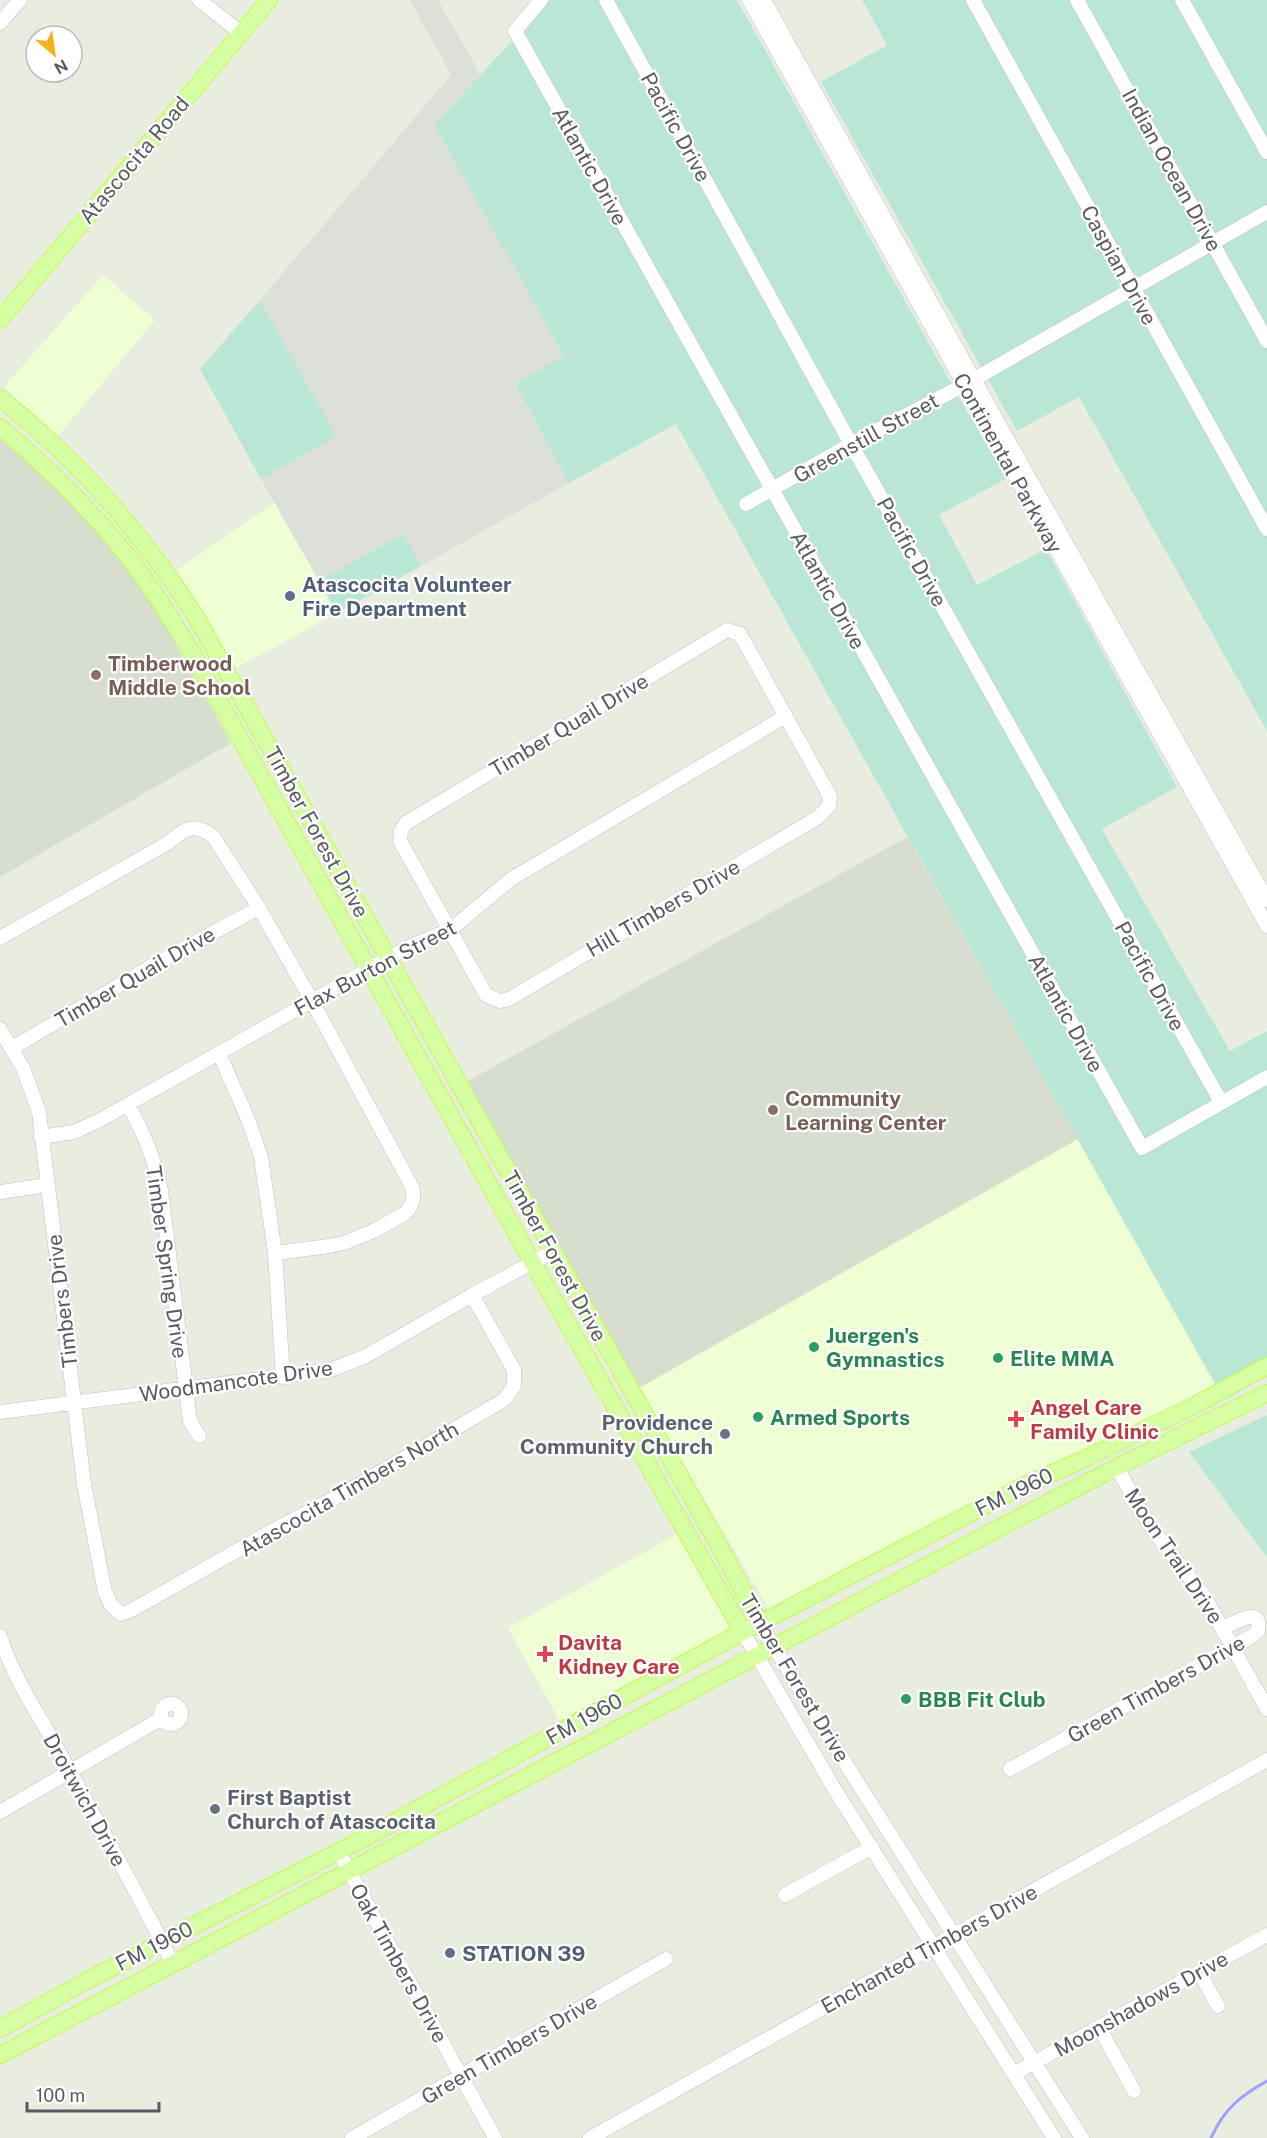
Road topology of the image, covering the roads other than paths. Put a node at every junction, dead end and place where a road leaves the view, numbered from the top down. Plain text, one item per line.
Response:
1 (20, 0) edge
2 (199, 0) edge
3 (269, 0) edge
4 (541, 0) edge
5 (606, 0) edge
6 (750, 0) edge
7 (764, 0) edge
8 (973, 0) edge
9 (1077, 0) edge
10 (1182, 0) edge
11 (0, 23) edge
12 (241, 33) junction
13 (1267, 152) edge
14 (1267, 212) edge
15 (1212, 243) junction
16 (1132, 289) junction
17 (0, 320) edge
18 (1267, 341) edge
19 (969, 381) junction
20 (0, 399) edge
21 (0, 428) edge
22 (851, 444) junction
23 (772, 490) junction
24 (746, 504) dead end
25 (1267, 529) edge
26 (786, 716) junction
27 (1267, 900) edge
28 (259, 908) junction
29 (1267, 926) edge
30 (450, 930) junction
31 (0, 938) edge
32 (388, 958) junction
33 (369, 969) junction
34 (312, 1000) junction
35 (0, 1029) edge
36 (12, 1048) junction
37 (219, 1053) junction
38 (1267, 1077) edge
39 (466, 1097) junction
40 (1221, 1102) junction
41 (128, 1105) junction
42 (447, 1108) junction
43 (41, 1137) junction
44 (47, 1185) junction
45 (0, 1191) edge
46 (552, 1252) junction
47 (274, 1253) junction
48 (533, 1263) junction
49 (472, 1295) junction
50 (1267, 1366) edge
51 (283, 1377) junction
52 (185, 1389) junction
53 (1267, 1393) edge
54 (74, 1403) junction
55 (641, 1408) junction
56 (0, 1412) edge
57 (622, 1419) junction
58 (1150, 1427) junction
59 (199, 1436) dead end
60 (1112, 1441) junction
61 (1117, 1467) junction
62 (684, 1485) junction
63 (1072, 1491) junction
64 (665, 1496) junction
65 (102, 1581) joint
66 (760, 1623) junction
67 (1223, 1629) junction
68 (743, 1632) junction
69 (0, 1636) edge
70 (774, 1647) junction
71 (1232, 1647) junction
72 (757, 1656) junction
73 (1267, 1709) edge
74 (162, 1718) dead end
75 (1267, 1760) edge
76 (1010, 1769) dead end
77 (69, 1772) junction
78 (856, 1779) junction
79 (835, 1790) junction
80 (0, 1812) edge
81 (872, 1847) junction
82 (338, 1851) junction
83 (348, 1871) junction
84 (784, 1895) dead end
85 (955, 1934) junction
86 (1267, 1935) edge
87 (162, 1942) junction
88 (934, 1946) junction
89 (666, 1959) dead end
90 (173, 1964) junction
91 (1199, 1972) junction
92 (1218, 2006) dead end
93 (1099, 2027) junction
94 (0, 2029) edge
95 (0, 2055) edge
96 (1034, 2062) junction
97 (1015, 2073) junction
98 (462, 2076) junction
99 (1134, 2091) dead end
100 (351, 2138) edge
101 (495, 2138) edge
102 (590, 2138) edge
103 (1054, 2138) edge
104 (1082, 2138) edge

1 - 11 street
2 - 12 street
3 - 12 main road, Atascocita Road
4 - 23 street, Atlantic Drive
5 - 22 street, Pacific Drive
6 - 19 street, Continental Parkway
7 - 19 street, Continental Parkway
8 - 16 street, Caspian Drive
9 - 15 street, Indian Ocean Drive
10 - 13 street
12 - 17 main road, Atascocita Road
14 - 15 street, Greenstill Street
15 - 16 street, Greenstill Street
15 - 18 street, Indian Ocean Drive
16 - 19 street, Greenstill Street
16 - 25 street, Caspian Drive
19 - 22 street, Greenstill Street
19 - 27 street, Continental Parkway
19 - 29 street, Continental Parkway
20 - 32 main road, Timber Forest Drive
21 - 33 main road, Timber Forest Drive
22 - 23 street, Greenstill Street
22 - 40 street, Pacific Drive
23 - 24 street, Greenstill Street
23 - 40 street, Atlantic Drive
26 - 30 street, Flax Burton Street
26 - 30 street, Hill Timbers Drive
26 - 30 street, Timber Quail Drive
28 - 31 street
28 - 34 street
28 - 36 street, Timber Quail Drive
30 - 32 street, Flax Burton Street
32 - 33 street, Flax Burton Street
32 - 39 main road, Timber Forest Drive
33 - 34 street, Flax Burton Street
33 - 42 main road, Timber Forest Drive
34 - 37 street, Flax Burton Street
34 - 47 street
35 - 36 street, Timbers Drive
36 - 43 street, Timbers Drive
37 - 41 street, Flax Burton Street
37 - 47 street
38 - 40 street
39 - 42 main road
39 - 46 main road, Timber Forest Drive
41 - 43 street, Flax Burton Street
41 - 52 street, Timber Spring Drive
42 - 48 main road, Timber Forest Drive
43 - 44 street, Timbers Drive
44 - 45 street
44 - 54 street, Timbers Drive
46 - 48 street, Woodmancote Drive
46 - 55 main road, Timber Forest Drive
47 - 51 street
48 - 49 street, Woodmancote Drive
48 - 57 main road, Timber Forest Drive
49 - 51 street, Woodmancote Drive
49 - 65 street, Atascocita Timbers North
50 - 58 main road, FM 1960 / FM 1960
51 - 52 street, Woodmancote Drive
52 - 54 street, Woodmancote Drive
52 - 59 street, Timber Spring Drive
53 - 61 main road, FM 1960 / FM 1960
54 - 56 street, Woodmancote Drive
54 - 65 street, Timbers Drive
55 - 57 main road
55 - 62 main road, Timber Forest Drive
57 - 64 main road, Timber Forest Drive
58 - 60 main road, FM 1960 / FM 1960
58 - 61 main road
60 - 63 main road
60 - 66 main road, FM 1960 / FM 1960
61 - 63 main road, FM 1960 / FM 1960
61 - 67 street, Moon Trail Drive
62 - 64 main road
62 - 66 main road, Timber Forest Drive
63 - 70 main road, FM 1960 / FM 1960
64 - 68 main road, Timber Forest Drive
66 - 68 main road, FM 1960 / FM 1960
66 - 70 street, Timber Forest Drive
67 - 71 street, Moon Trail Drive
67 - 71 street, Green Timbers Drive
68 - 72 street, Timber Forest Drive
68 - 82 main road, FM 1960 / FM 1960
69 - 77 street, Droitwich Drive
70 - 72 main road, FM 1960 / FM 1960
70 - 78 street, Timber Forest Drive
71 - 73 street, Moon Trail Drive
71 - 76 street, Green Timbers Drive
72 - 79 street, Timber Forest Drive
72 - 83 main road, FM 1960 / FM 1960
74 - 77 street
75 - 85 street, Enchanted Timbers Drive
77 - 80 street
77 - 87 street, Droitwich Drive
78 - 79 street
78 - 85 street, Timber Forest Drive
79 - 81 street, Timber Forest Drive
81 - 84 street
81 - 88 street, Timber Forest Drive
82 - 83 street, Oak Timbers Drive
82 - 87 main road, FM 1960 / FM 1960
83 - 90 main road, FM 1960 / FM 1960
83 - 98 street, Oak Timbers Drive
85 - 88 street, Enchanted Timbers Drive
85 - 96 street, Timber Forest Drive
86 - 91 street, Moonshadows Drive
87 - 90 street, Droitwich Drive
87 - 94 main road, FM 1960 / FM 1960
88 - 97 street, Timber Forest Drive
88 - 102 street, Enchanted Timbers Drive
89 - 98 street, Green Timbers Drive
90 - 95 main road, FM 1960 / FM 1960
91 - 92 street
91 - 93 street, Moonshadows Drive
93 - 96 street, Moonshadows Drive
93 - 99 street
96 - 97 street, Moonshadows Drive
96 - 104 street, Timber Forest Drive
97 - 103 street, Timber Forest Drive
98 - 100 street, Green Timbers Drive
98 - 101 street, Oak Timbers Drive

